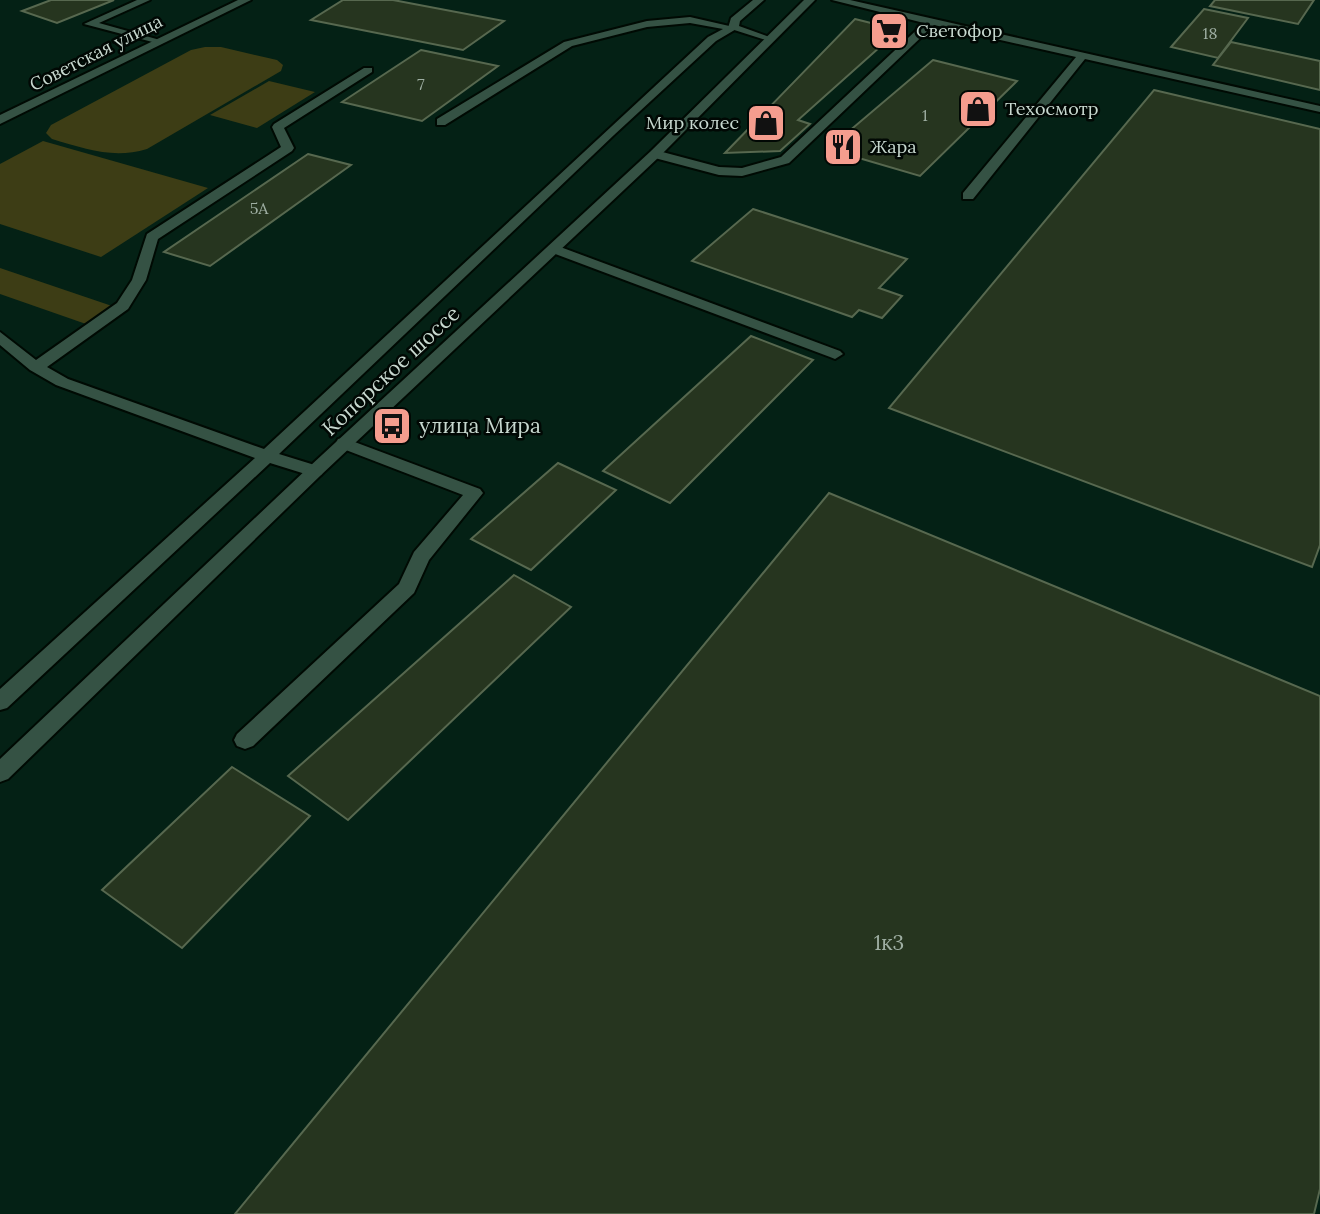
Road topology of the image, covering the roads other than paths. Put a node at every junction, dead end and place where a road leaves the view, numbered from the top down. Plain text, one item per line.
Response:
1 (145, 0) edge
2 (246, 0) edge
3 (759, 0) edge
4 (810, 0) edge
5 (837, 0) edge
6 (932, 21) junction
7 (733, 28) junction
8 (768, 40) junction
9 (156, 42) junction
10 (1083, 55) junction
11 (369, 70) dead end
12 (1320, 109) edge
13 (0, 120) edge
14 (441, 122) dead end
15 (655, 154) junction
16 (968, 196) dead end
17 (555, 249) junction
18 (0, 337) edge
19 (835, 354) dead end
20 (36, 367) junction
21 (344, 443) junction
22 (267, 456) junction
23 (314, 471) junction
24 (0, 702) edge
25 (245, 740) dead end
26 (0, 773) edge

1 - 9 main road
2 - 9 main road, Советская улица
3 - 7 main road
4 - 8 main road, Копорское шоссе
5 - 6 main road
6 - 10 main road
6 - 15 main road
7 - 8 main road
7 - 14 main road
7 - 22 main road
8 - 15 main road, Копорское шоссе
9 - 13 main road, Советская улица
10 - 12 main road
10 - 16 main road
11 - 20 main road
15 - 17 main road, Копорское шоссе
17 - 19 main road
17 - 21 main road, Копорское шоссе
18 - 20 main road
20 - 22 main road
21 - 23 main road, Копорское шоссе
21 - 25 main road
22 - 23 main road
22 - 24 main road
23 - 26 main road, Копорское шоссе

